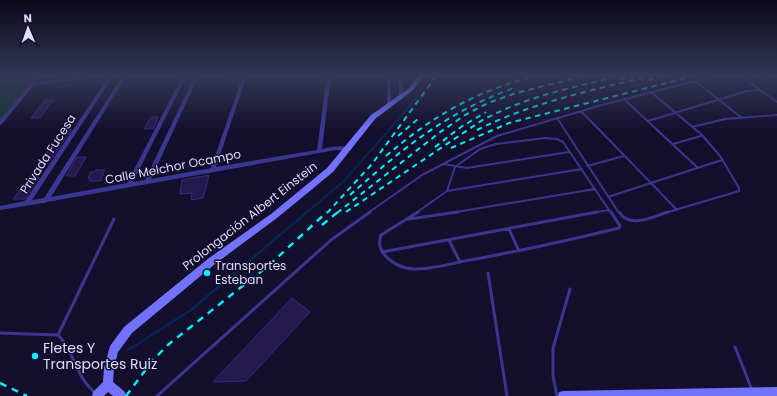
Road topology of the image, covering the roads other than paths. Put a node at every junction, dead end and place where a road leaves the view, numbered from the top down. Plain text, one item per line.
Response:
1 (24, 93) edge
2 (98, 93) edge
3 (113, 93) edge
4 (176, 93) edge
5 (188, 93) edge
6 (239, 93) edge
7 (327, 93) edge
8 (388, 93) edge
9 (401, 93) edge
10 (405, 93) edge
11 (646, 93) edge
12 (654, 93) edge
13 (711, 93) edge
14 (742, 93) edge
15 (766, 93) edge
16 (401, 97) junction
17 (625, 99) junction
18 (720, 100) junction
19 (776, 100) edge
20 (388, 106) junction
21 (581, 111) junction
22 (676, 113) junction
23 (777, 115) edge
24 (557, 118) junction
25 (742, 118) junction
26 (648, 121) junction
27 (0, 123) edge
28 (692, 127) junction
29 (702, 136) junction
30 (673, 144) junction
31 (349, 149) junction
32 (319, 151) junction
33 (569, 152) junction
34 (624, 156) junction
35 (722, 160) junction
36 (442, 164) junction
37 (587, 166) junction
38 (455, 167) junction
39 (698, 168) junction
40 (214, 169) junction
41 (582, 169) junction
42 (147, 182) junction
43 (651, 183) junction
44 (129, 185) junction
45 (595, 189) junction
46 (447, 191) junction
47 (608, 197) junction
48 (44, 201) junction
49 (27, 204) junction
50 (0, 208) edge
51 (609, 210) junction
52 (677, 210) junction
53 (114, 219) dead end
54 (407, 219) junction
55 (509, 229) junction
56 (449, 240) junction
57 (519, 251) junction
58 (382, 252) junction
59 (460, 262) junction
60 (488, 273) dead end
61 (570, 289) dead end
62 (0, 333) edge
63 (58, 335) junction
64 (735, 347) dead end
65 (108, 384) junction
66 (754, 392) junction
67 (777, 392) edge
68 (98, 395) edge
69 (121, 396) edge
70 (157, 396) edge
71 (507, 396) edge
72 (558, 396) edge
73 (563, 396) edge

1 - 27 street
2 - 49 street, Privada Fucesa
3 - 48 street
4 - 44 street
5 - 42 street
6 - 40 street
7 - 32 street
8 - 20 street
9 - 16 street
10 - 16 main road, Prolongación Albert Einstein
11 - 17 lane
12 - 22 lane
13 - 18 lane
14 - 18 lane
15 - 19 lane
16 - 20 main road, Prolongación Albert Einstein
17 - 21 lane
17 - 26 lane
18 - 22 lane
18 - 25 lane
20 - 31 main road, Prolongación Albert Einstein
21 - 24 lane
21 - 34 lane
22 - 26 lane
22 - 28 lane
23 - 25 lane
24 - 36 lane
24 - 37 lane
25 - 28 lane
26 - 30 lane
28 - 29 lane
29 - 30 lane
29 - 35 lane
30 - 39 lane
31 - 32 street, Calle Melchor Ocampo
31 - 65 main road, Prolongación Albert Einstein
32 - 40 street, Calle Melchor Ocampo
33 - 38 lane
33 - 38 lane
33 - 41 lane
34 - 37 lane
34 - 43 lane
35 - 39 lane
35 - 52 lane
36 - 38 lane
36 - 70 lane
37 - 47 lane
38 - 46 lane
39 - 43 lane
40 - 42 street, Calle Melchor Ocampo
41 - 45 lane
41 - 46 lane
42 - 44 street, Calle Melchor Ocampo
43 - 47 lane
43 - 52 lane
44 - 48 street, Calle Melchor Ocampo
45 - 51 lane
45 - 54 lane
46 - 54 lane
47 - 52 lane
48 - 49 street, Calle Melchor Ocampo
49 - 50 street, Calle Melchor Ocampo
51 - 55 lane
51 - 57 lane
53 - 63 lane
54 - 58 lane
55 - 56 lane
55 - 57 lane
56 - 58 lane
56 - 59 lane
57 - 59 lane
58 - 59 lane
60 - 71 lane
61 - 72 lane
62 - 63 lane
63 - 68 lane
64 - 66 lane
65 - 68 main road
65 - 69 main road
66 - 67 main road
66 - 73 main road

